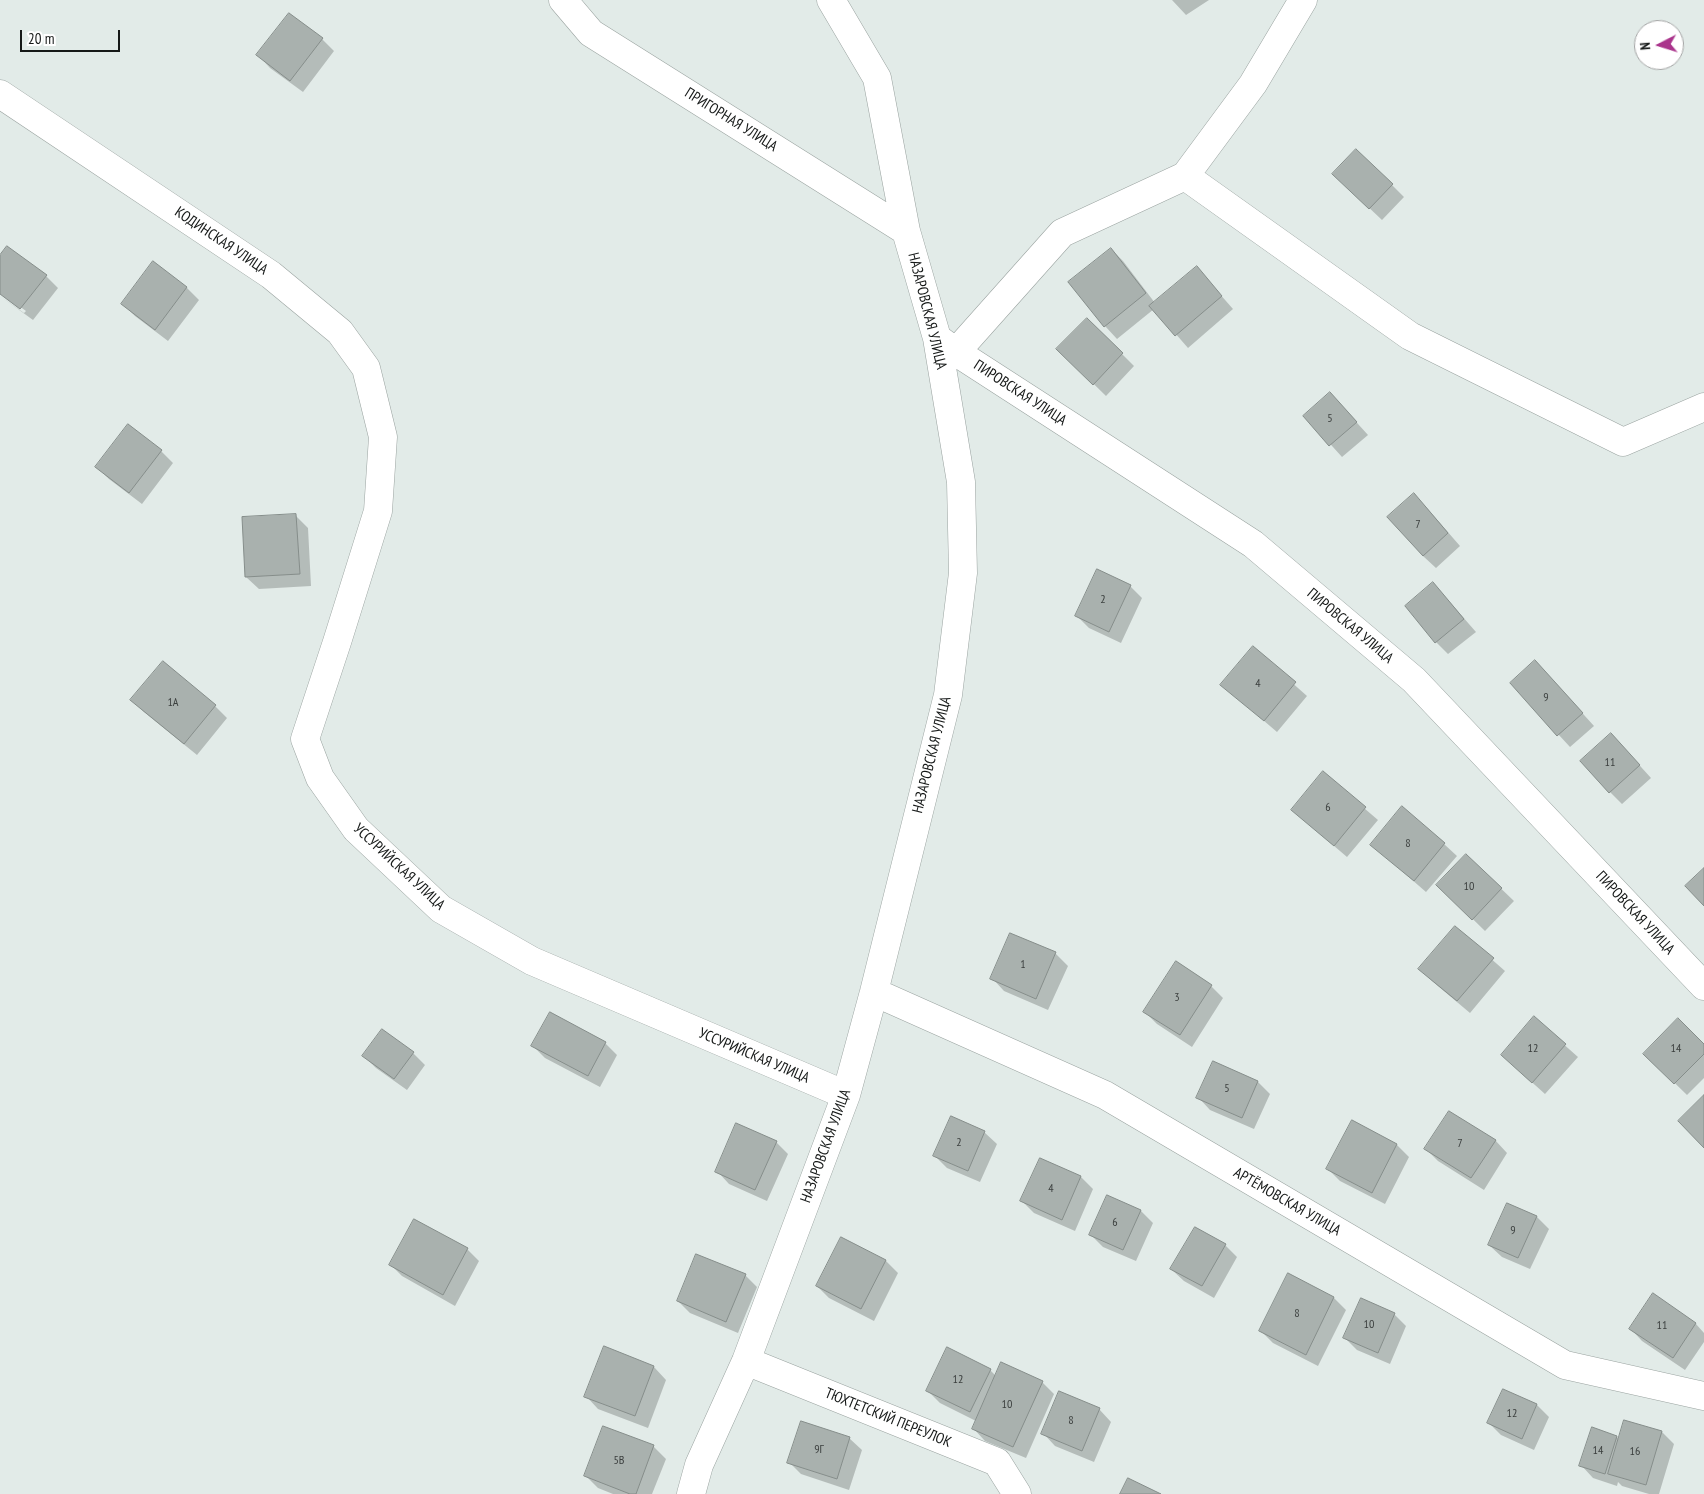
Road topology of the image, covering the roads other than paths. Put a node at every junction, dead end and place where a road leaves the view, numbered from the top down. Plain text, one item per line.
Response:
1 (563, 0) edge
2 (831, 0) edge
3 (1302, 0) edge
4 (0, 94) edge
5 (1185, 176) junction
6 (906, 231) junction
7 (947, 345) junction
8 (1704, 407) edge
9 (383, 437) joint
10 (1704, 986) edge
11 (874, 992) junction
12 (846, 1095) junction
13 (746, 1361) junction
14 (1704, 1396) edge
15 (1017, 1493) edge
16 (691, 1494) edge

1 - 6 street, ПРИГОРНАЯ УЛИЦА
2 - 6 street, НАЗАРОВСКАЯ УЛИЦА
3 - 5 street
4 - 9 street, КОДИНСКАЯ УЛИЦА
5 - 7 street
5 - 8 street
6 - 7 street, НАЗАРОВСКАЯ УЛИЦА
7 - 10 street, ПИРОВСКАЯ УЛИЦА
7 - 11 street, НАЗАРОВСКАЯ УЛИЦА
9 - 12 street, УССУРИЙСКАЯ УЛИЦА
11 - 12 street, НАЗАРОВСКАЯ УЛИЦА
11 - 14 street, АРТЁМОВСКАЯ УЛИЦА
12 - 13 street, НАЗАРОВСКАЯ УЛИЦА
13 - 15 street, ТЮХТЕТСКИЙ ПЕРЕУЛОК
13 - 16 street, НАЗАРОВСКАЯ УЛИЦА

